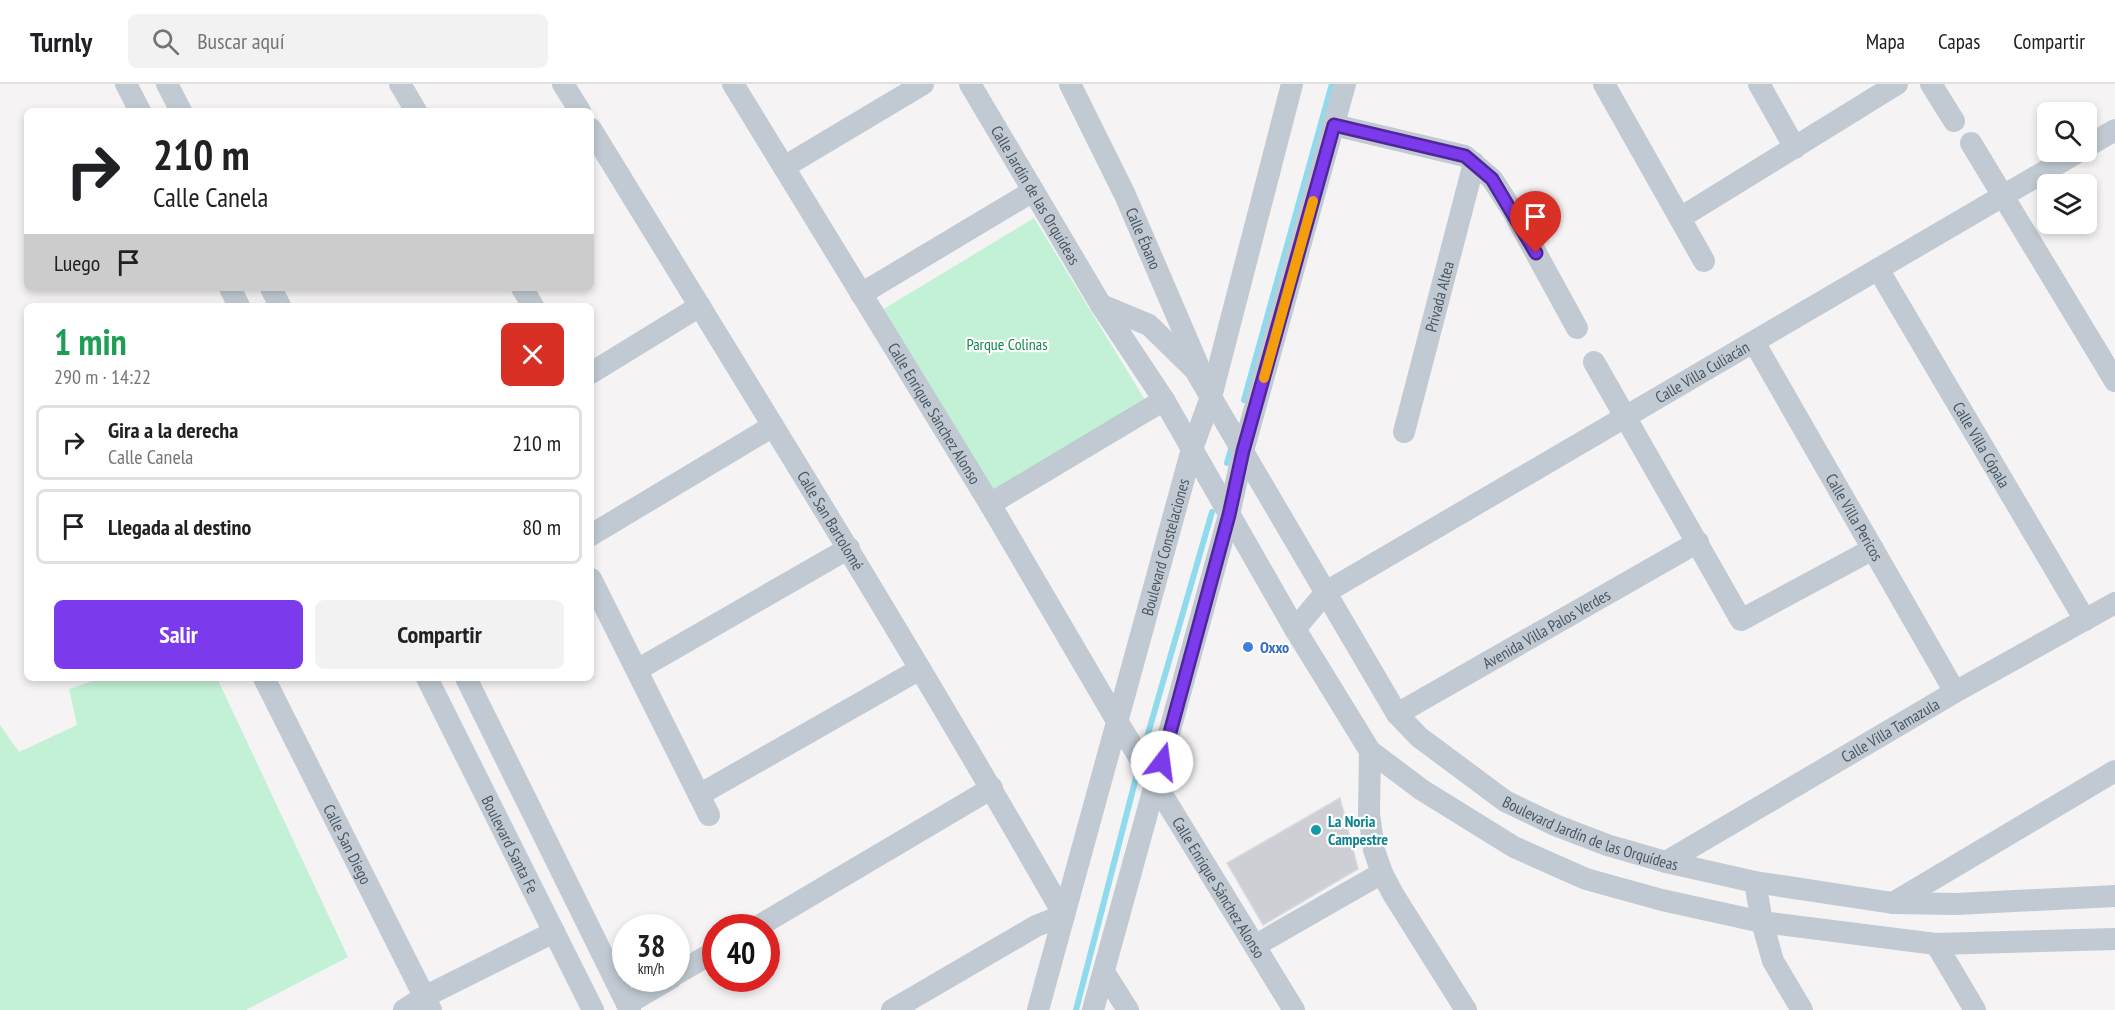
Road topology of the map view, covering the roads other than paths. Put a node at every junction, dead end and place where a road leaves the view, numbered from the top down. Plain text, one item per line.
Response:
1 (126, 84) edge
2 (167, 84) edge
3 (400, 84) edge
4 (563, 84) edge
5 (733, 84) edge
6 (923, 84) edge
7 (970, 84) edge
8 (1070, 84) edge
9 (1292, 84) edge
10 (1345, 84) edge
11 (1604, 84) edge
12 (1759, 84) edge
13 (1897, 84) edge
14 (1931, 84) edge
15 (138, 108) edge
16 (179, 108) edge
17 (414, 108) edge
18 (578, 108) edge
19 (1954, 121) dead end
20 (1334, 125) junction
21 (2115, 130) edge
22 (594, 134) edge
23 (2097, 141) edge
24 (1971, 143) dead end
25 (1795, 148) junction
26 (2061, 162) edge
27 (1474, 163) junction
28 (784, 167) junction
29 (1033, 191) junction
30 (2003, 196) junction
31 (1680, 218) junction
32 (1704, 261) dead end
33 (1878, 269) junction
34 (861, 294) junction
35 (1101, 305) junction
36 (700, 306) junction
37 (1577, 327) dead end
38 (1754, 342) junction
39 (1594, 362) dead end
40 (594, 372) edge
41 (2115, 381) edge
42 (1211, 397) junction
43 (1164, 400) junction
44 (1627, 416) junction
45 (773, 426) junction
46 (1404, 432) dead end
47 (1192, 449) junction
48 (1243, 451) junction
49 (990, 504) junction
50 (1229, 515) junction
51 (594, 533) edge
52 (1698, 542) junction
53 (849, 548) junction
54 (1872, 549) junction
55 (594, 585) edge
56 (1326, 592) junction
57 (2115, 603) edge
58 (2085, 620) junction
59 (1295, 629) junction
60 (920, 669) junction
61 (637, 670) junction
62 (266, 681) edge
63 (428, 681) edge
64 (467, 681) edge
65 (1955, 692) junction
66 (1397, 714) junction
67 (1117, 721) junction
68 (1370, 751) junction
69 (2115, 771) edge
70 (1156, 784) junction
71 (992, 788) junction
72 (1666, 862) junction
73 (1382, 873) junction
74 (1755, 882) junction
75 (2115, 896) edge
76 (1893, 903) junction
77 (779, 914) edge
78 (1064, 915) junction
79 (1762, 922) junction
80 (554, 932) junction
81 (1936, 944) junction
82 (1256, 945) junction
83 (2112, 945) edge
84 (1104, 972) junction
85 (650, 992) edge
86 (428, 1004) edge
87 (629, 1007) edge
88 (404, 1010) edge
89 (593, 1010) edge
90 (892, 1010) edge
91 (1038, 1010) edge
92 (1093, 1010) edge
93 (1128, 1010) edge
94 (1294, 1010) edge
95 (1466, 1010) edge
96 (1802, 1010) edge
97 (1976, 1010) edge

1 - 15 street
2 - 16 street
3 - 17 street
4 - 18 street
5 - 28 street, Calle Enrique Sánchez Alonso
6 - 28 street
7 - 29 street, Calle Jardín de las Orquídeas
8 - 42 street, Calle Ébano
9 - 42 street, Boulevard Constelaciones
10 - 20 street
11 - 31 street
12 - 25 street
13 - 25 street
14 - 19 street
20 - 27 street
20 - 48 street
21 - 23 street
22 - 36 street, Calle San Bartolomé
24 - 30 street
25 - 31 street
26 - 30 street, Calle Villa Culiacán
27 - 37 street
27 - 46 street, Privada Altea
28 - 34 street, Calle Enrique Sánchez Alonso
29 - 34 street
29 - 35 street, Calle Jardín de las Orquídeas
30 - 33 street, Calle Villa Culiacán
30 - 41 street
31 - 32 street
33 - 38 street, Calle Villa Culiacán
33 - 58 street, Calle Villa Cópala
34 - 49 street, Calle Enrique Sánchez Alonso
35 - 42 street
35 - 43 street, Calle Jardín de las Orquídeas
36 - 40 street
36 - 45 street, Calle San Bartolomé
38 - 44 street, Calle Villa Culiacán
38 - 54 street, Calle Villa Pericos
39 - 44 street
42 - 47 street, Boulevard Constelaciones
42 - 48 street, Boulevard Jardín de las Orquídeas
43 - 47 street, Calle Jardín de las Orquídeas
43 - 49 street
44 - 52 street
44 - 56 street, Calle Villa Culiacán
45 - 51 street
45 - 53 street, Calle San Bartolomé
47 - 50 street, Calle Jardín de las Orquídeas
47 - 67 street, Boulevard Constelaciones
48 - 50 street
48 - 56 street, Boulevard Jardín de las Orquídeas
49 - 67 street, Calle Enrique Sánchez Alonso
50 - 59 street
50 - 70 street
52 - 54 street
52 - 66 street, Avenida Villa Palos Verdes
53 - 60 street, Calle San Bartolomé
53 - 61 street
54 - 65 street, Calle Villa Pericos
55 - 61 street
56 - 59 street, Calle Villa Culiacán
56 - 66 street, Boulevard Jardín de las Orquídeas
57 - 58 street, Calle Villa Tamazula
58 - 65 street, Calle Villa Tamazula
59 - 68 street
60 - 61 street
60 - 71 street, Calle San Bartolomé
62 - 86 street, Calle San Diego
63 - 80 street, Boulevard Santa Fe
64 - 87 street, Boulevard Santa Fe
65 - 72 street, Calle Villa Tamazula
66 - 72 street, Boulevard Jardín de las Orquídeas
67 - 70 street, Calle Enrique Sánchez Alonso
67 - 78 street, Boulevard Constelaciones
68 - 73 street
68 - 79 street
69 - 76 street
70 - 82 street, Calle Enrique Sánchez Alonso
70 - 84 street
71 - 77 street
71 - 78 street, Calle San Bartolomé
72 - 74 street, Boulevard Jardín de las Orquídeas
73 - 82 street
73 - 95 street
74 - 76 street, Boulevard Jardín de las Orquídeas
74 - 79 street
75 - 76 street, Boulevard Jardín de las Orquídeas
78 - 90 street
78 - 91 street, Boulevard Constelaciones
79 - 81 street
79 - 96 street
80 - 86 street
80 - 89 street, Boulevard Santa Fe
81 - 83 street
81 - 97 street
82 - 94 street, Calle Enrique Sánchez Alonso
84 - 92 street
84 - 93 street
85 - 87 street
86 - 88 street

